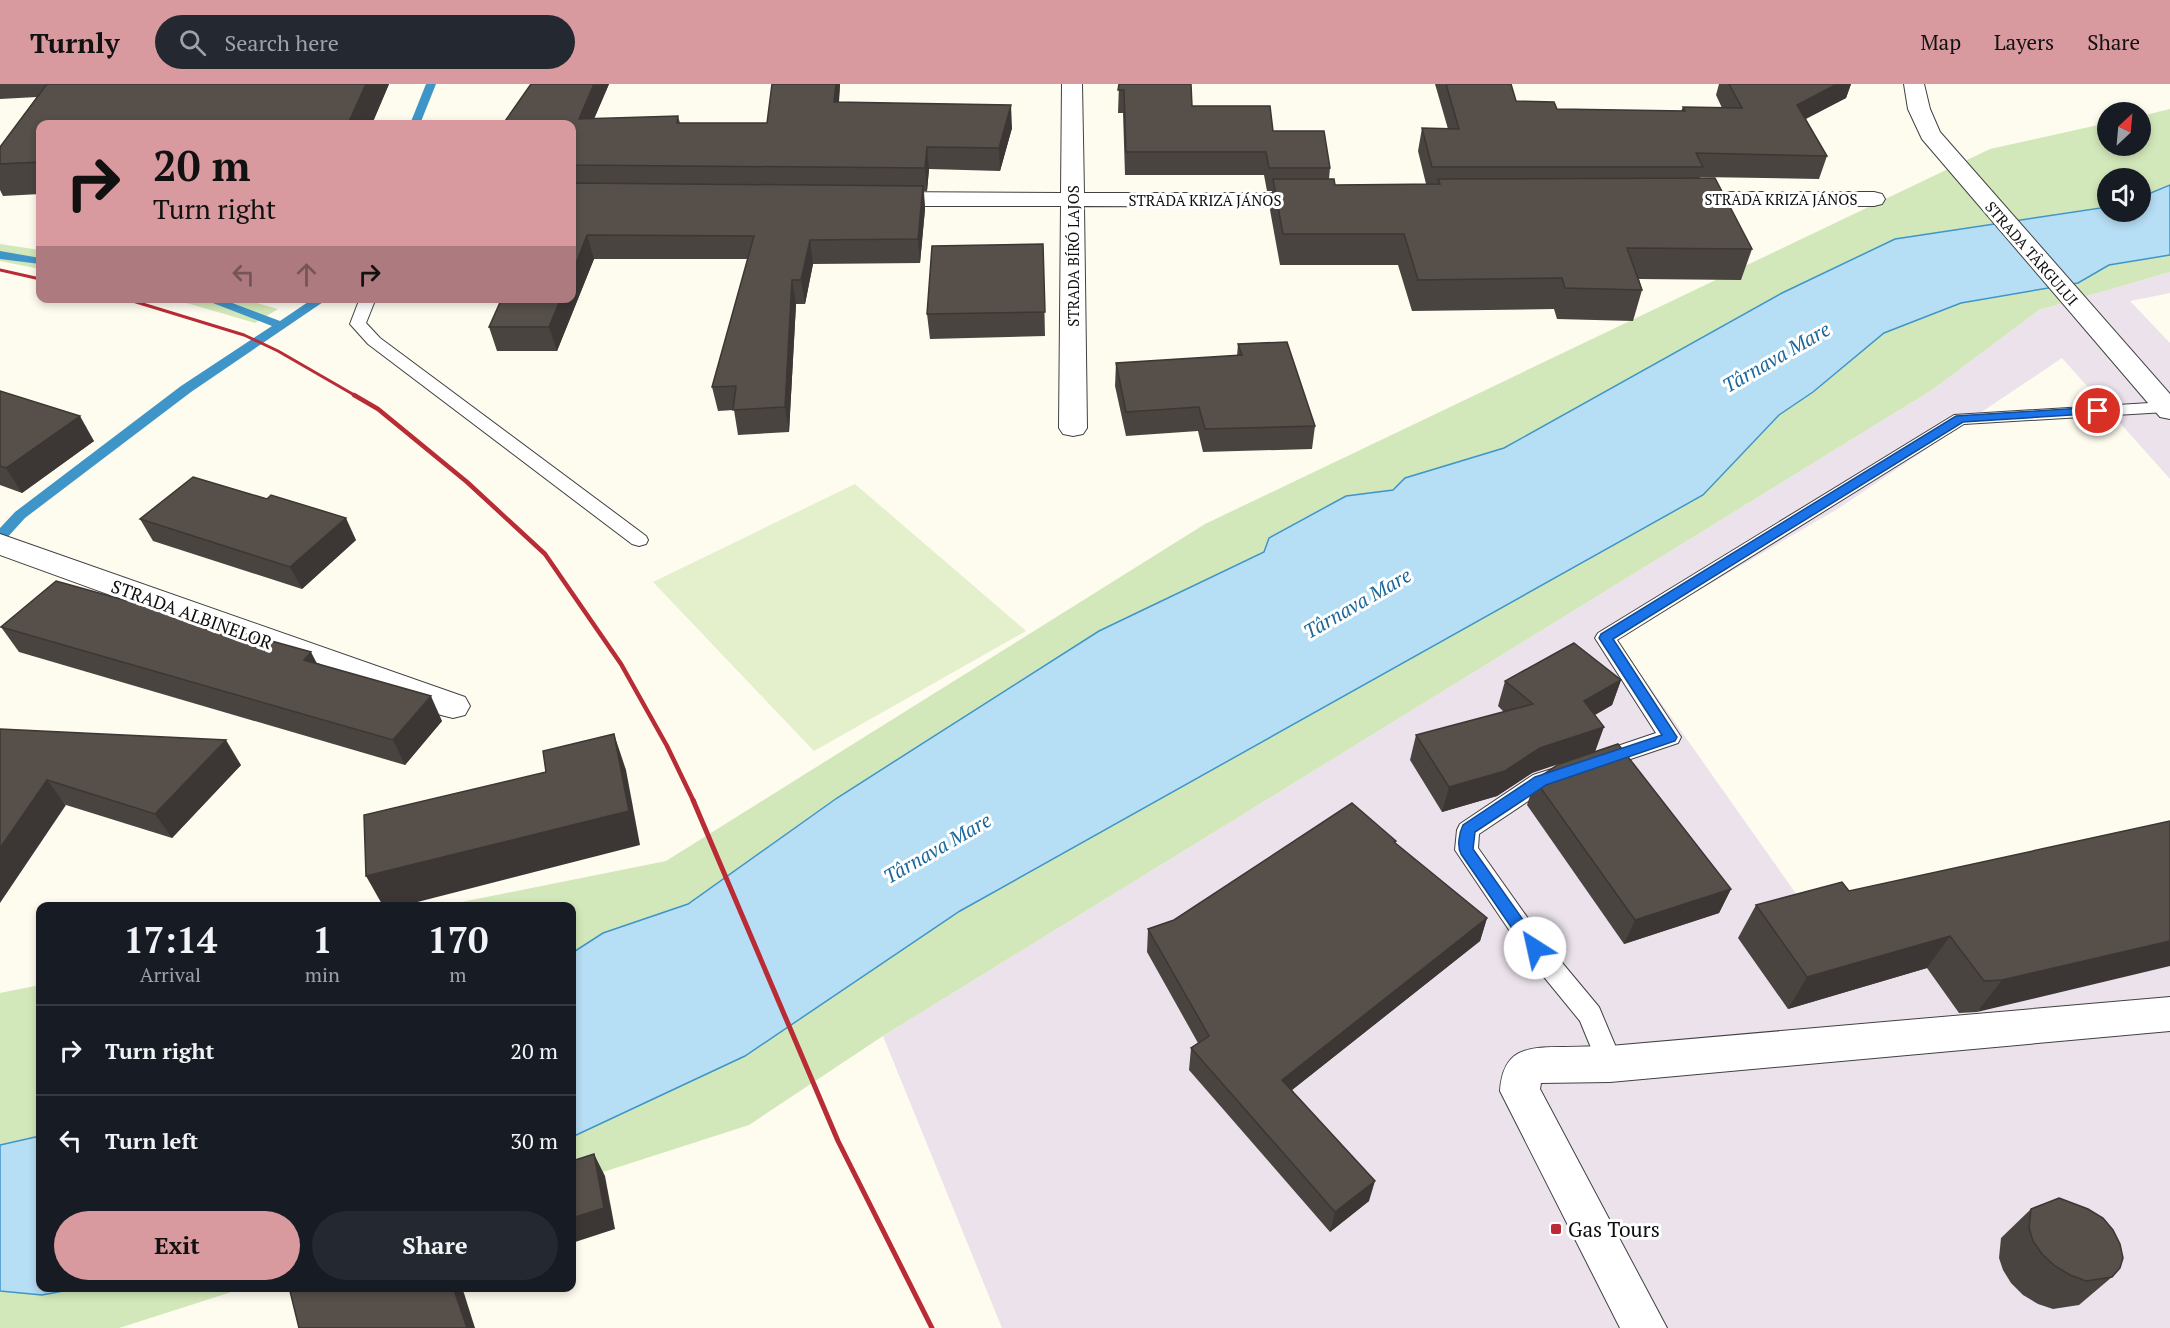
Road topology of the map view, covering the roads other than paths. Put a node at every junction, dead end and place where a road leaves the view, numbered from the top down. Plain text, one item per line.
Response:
1 (1072, 84) edge
2 (1914, 84) edge
3 (858, 199) edge
4 (1659, 199) edge
5 (1874, 199) dead end
6 (1336, 200) edge
7 (1073, 201) junction
8 (365, 303) edge
9 (2168, 409) edge
10 (1072, 428) dead end
11 (639, 540) dead end
12 (12, 549) edge
13 (453, 706) dead end
14 (2170, 1014) edge
15 (1610, 1065) junction
16 (1644, 1328) edge

1 - 7 street, STRADA BÍRÓ LAJOS
2 - 9 street, STRADA TÂRGULUI
3 - 7 street, STRADA KRIZA JÁNOS
4 - 5 street, STRADA KRIZA JÁNOS
6 - 7 street, STRADA KRIZA JÁNOS
7 - 10 street, STRADA BÍRÓ LAJOS
8 - 11 lane
9 - 15 lane
12 - 13 street, STRADA ALBINELOR
14 - 15 street
15 - 16 street

